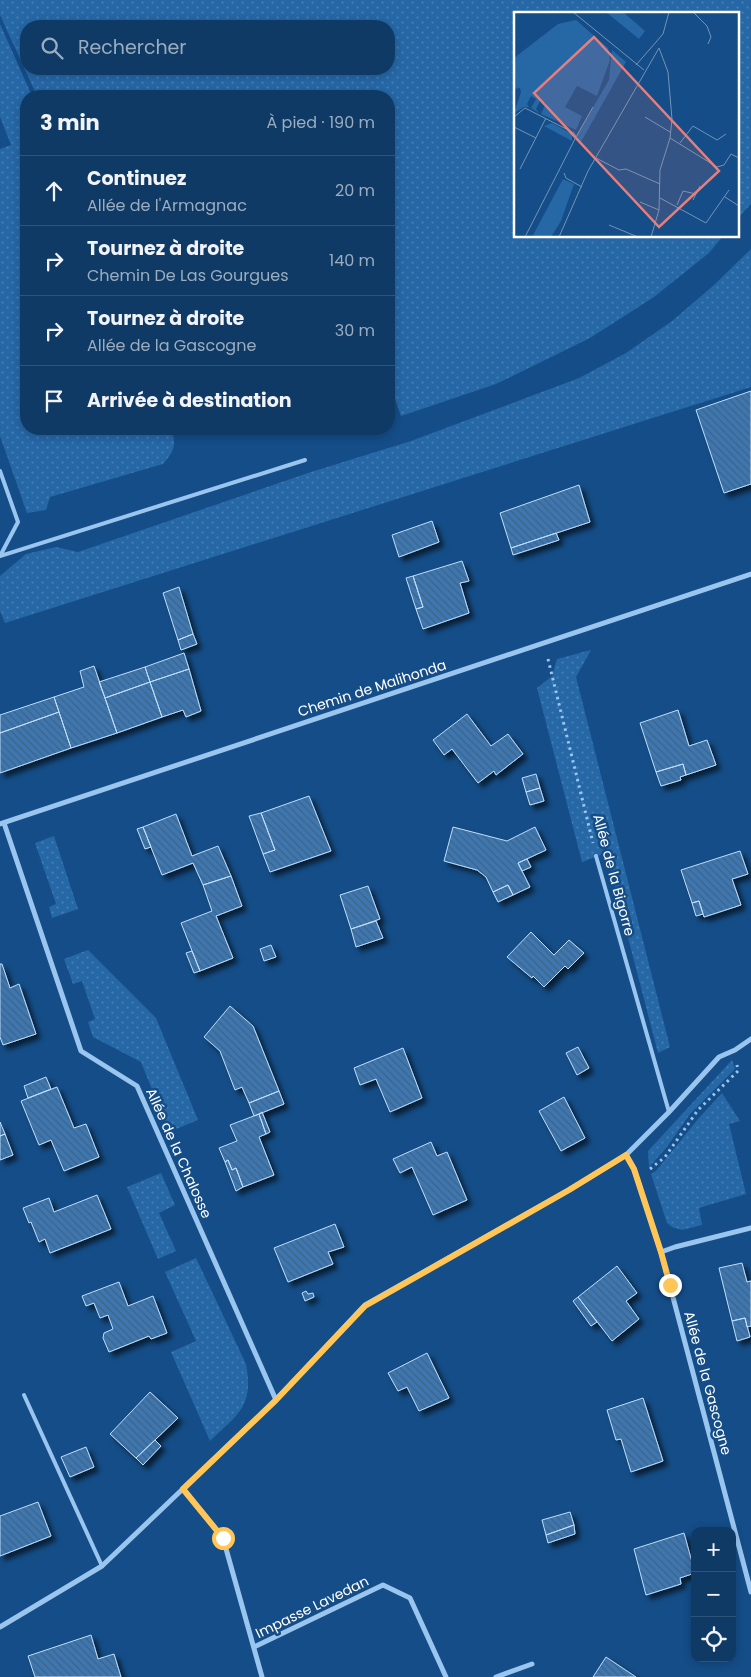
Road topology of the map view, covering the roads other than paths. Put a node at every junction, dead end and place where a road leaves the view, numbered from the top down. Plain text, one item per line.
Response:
1 (305, 460) dead end
2 (0, 471) edge
3 (0, 556) edge
4 (751, 574) edge
5 (2, 824) edge
6 (596, 856) road end
7 (751, 1039) edge
8 (669, 1112) junction
9 (626, 1155) junction
10 (751, 1228) edge
11 (661, 1252) junction
12 (24, 1395) dead end
13 (276, 1400) junction
14 (183, 1489) junction
15 (102, 1566) junction
16 (751, 1592) edge
17 (0, 1627) edge
18 (254, 1648) junction
19 (532, 1664) dead end
20 (262, 1677) edge
21 (446, 1677) edge
22 (496, 1677) edge

1 - 3 lane
2 - 3 lane
4 - 5 street, Chemin de Malihonda
5 - 13 street, Allée de la Chalosse
6 - 8 lane, Allée de la Bigorre
7 - 8 street
8 - 9 street
9 - 11 street, Allée de la Gascogne
9 - 13 street
10 - 11 street
11 - 16 street, Allée de la Gascogne
12 - 15 lane
13 - 14 street
14 - 15 street
14 - 18 street
15 - 17 street
18 - 20 street
18 - 21 street, Impasse Lavedan
19 - 22 street

